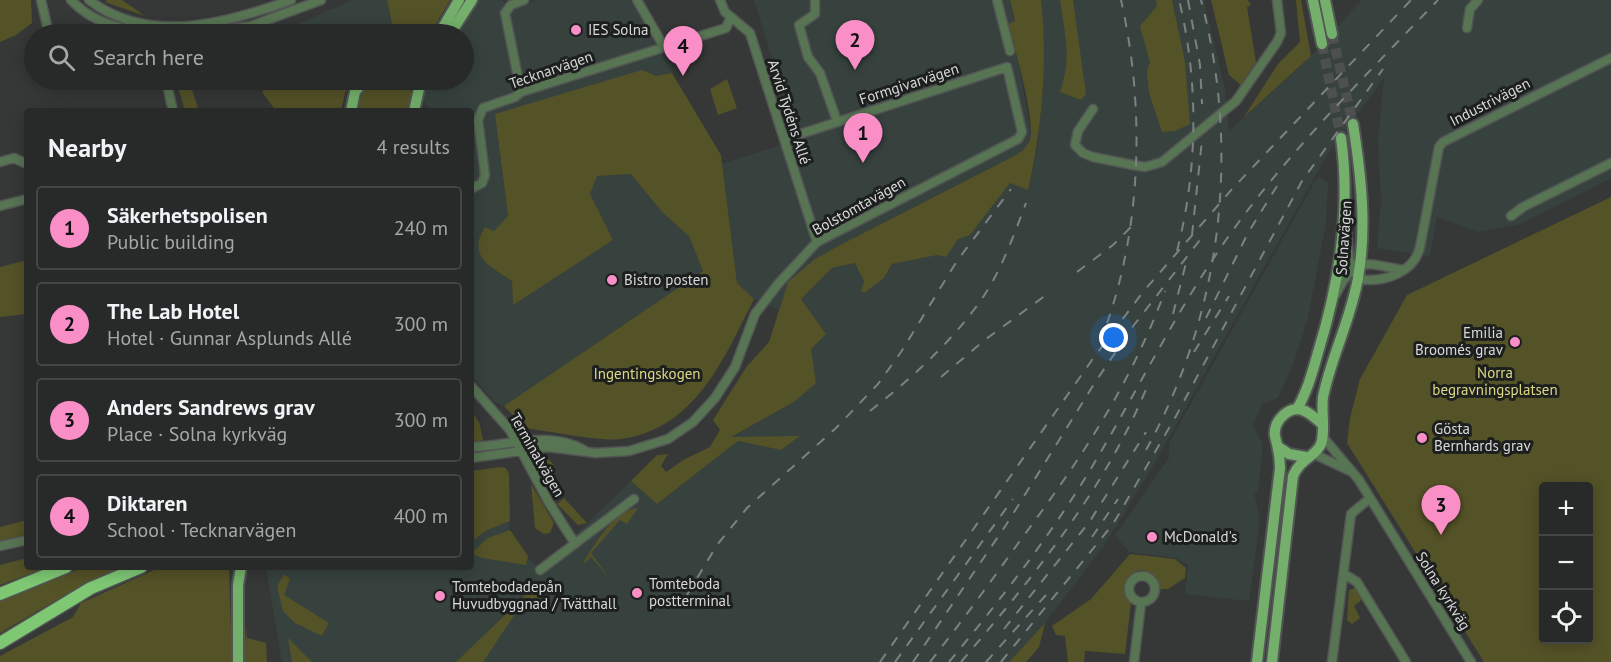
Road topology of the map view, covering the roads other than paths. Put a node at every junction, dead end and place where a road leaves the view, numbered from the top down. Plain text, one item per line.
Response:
1 (41, 0) edge
2 (71, 0) edge
3 (89, 0) edge
4 (291, 0) edge
5 (321, 0) edge
6 (459, 0) edge
7 (472, 0) edge
8 (524, 0) edge
9 (638, 0) edge
10 (720, 0) edge
11 (815, 0) edge
12 (997, 0) edge
13 (1277, 0) edge
14 (1313, 0) edge
15 (1325, 0) edge
16 (1478, 0) edge
17 (731, 17) junction
18 (47, 24) edge
19 (107, 24) edge
20 (157, 24) edge
21 (217, 24) edge
22 (259, 24) edge
23 (445, 24) edge
24 (456, 24) edge
25 (1467, 28) dead end
26 (1332, 34) tunnel mouth
27 (1322, 44) tunnel mouth
28 (664, 47) junction
29 (1010, 51) dead end
30 (1611, 58) edge
31 (1007, 67) joint
32 (168, 90) edge
33 (356, 90) edge
34 (416, 90) edge
35 (418, 90) edge
36 (521, 92) junction
37 (417, 94) junction
38 (172, 108) edge
39 (352, 108) edge
40 (417, 108) edge
41 (1093, 109) dead end
42 (837, 122) junction
43 (1353, 124) tunnel mouth
44 (1341, 138) tunnel mouth
45 (784, 139) junction
46 (0, 162) edge
47 (24, 162) edge
48 (1611, 163) edge
49 (474, 187) edge
50 (24, 200) edge
51 (0, 206) edge
52 (1346, 215) junction
53 (1511, 216) dead end
54 (817, 242) junction
55 (1356, 267) junction
56 (1403, 270) junction
57 (1363, 280) junction
58 (1334, 297) junction
59 (474, 389) edge
60 (1297, 409) junction
61 (1321, 423) junction
62 (1323, 437) junction
63 (517, 442) junction
64 (474, 447) edge
65 (1280, 448) junction
66 (585, 450) junction
67 (522, 452) junction
68 (1309, 455) junction
69 (474, 458) edge
70 (1354, 474) junction
71 (634, 498) dead end
72 (1370, 498) junction
73 (24, 541) edge
74 (574, 542) junction
75 (0, 546) edge
76 (59, 570) edge
77 (134, 570) edge
78 (235, 570) edge
79 (240, 570) edge
80 (540, 570) dead end
81 (1344, 574) junction
82 (238, 585) junction
83 (0, 594) edge
84 (1141, 603) dead end
85 (0, 643) edge
86 (238, 662) edge
87 (1134, 662) edge
88 (1257, 662) edge
89 (1272, 662) edge
90 (1332, 662) edge
91 (1406, 662) edge
92 (1471, 662) edge

1 - 18 street
2 - 19 street
3 - 20 street
4 - 21 street
5 - 22 street
6 - 23 main road
7 - 24 main road
8 - 36 street
9 - 28 street
10 - 17 street, Arvid Tydéns Allé
11 - 42 street
12 - 29 street
13 - 41 street
14 - 27 main road
15 - 26 main road
16 - 25 street
17 - 28 street, Tecknarvägen
17 - 45 street, Arvid Tydéns Allé
28 - 36 street, Tecknarvägen
30 - 56 street, Industrivägen
31 - 42 street, Formgivarvägen
31 - 54 street, Bolstomtavägen
32 - 38 street
33 - 39 main road
34 - 37 main road
35 - 37 main road
36 - 49 street, Tecknarvägen
37 - 40 main road
42 - 45 street, Formgivarvägen
43 - 55 main road, Solnavägen
44 - 52 main road, Solnavägen
45 - 54 street, Arvid Tydéns Allé
46 - 47 street
48 - 53 street
50 - 51 street
52 - 55 street
52 - 58 main road, Solnavägen
54 - 66 street, Bolstomtavägen
55 - 56 street
55 - 57 main road, Solnavägen
55 - 58 street
56 - 57 street
57 - 61 main road, Solnavägen
58 - 60 main road, Solnavägen
59 - 63 street, Terminalvägen
60 - 61 main road
60 - 65 main road, Solnavägen
61 - 62 main road, Solnavägen
62 - 68 main road
62 - 70 street, Solna kyrkväg
63 - 64 street, Bolstomtavägen
63 - 66 street, Bolstomtavägen
63 - 67 street, Terminalvägen
65 - 68 main road
65 - 88 main road, Solnavägen
66 - 67 street, Bolstomtavägen
67 - 69 street, Bolstomtavägen
67 - 74 street, Terminalvägen
68 - 70 street, Solna kyrkväg
68 - 89 main road
70 - 72 street, Solna kyrkväg
71 - 74 street
72 - 81 street
72 - 92 street, Solna kyrkväg
73 - 75 street
74 - 80 street
76 - 83 highway
77 - 85 highway
78 - 82 main road
79 - 82 main road
81 - 90 street
81 - 91 street
82 - 86 main road
84 - 87 street

